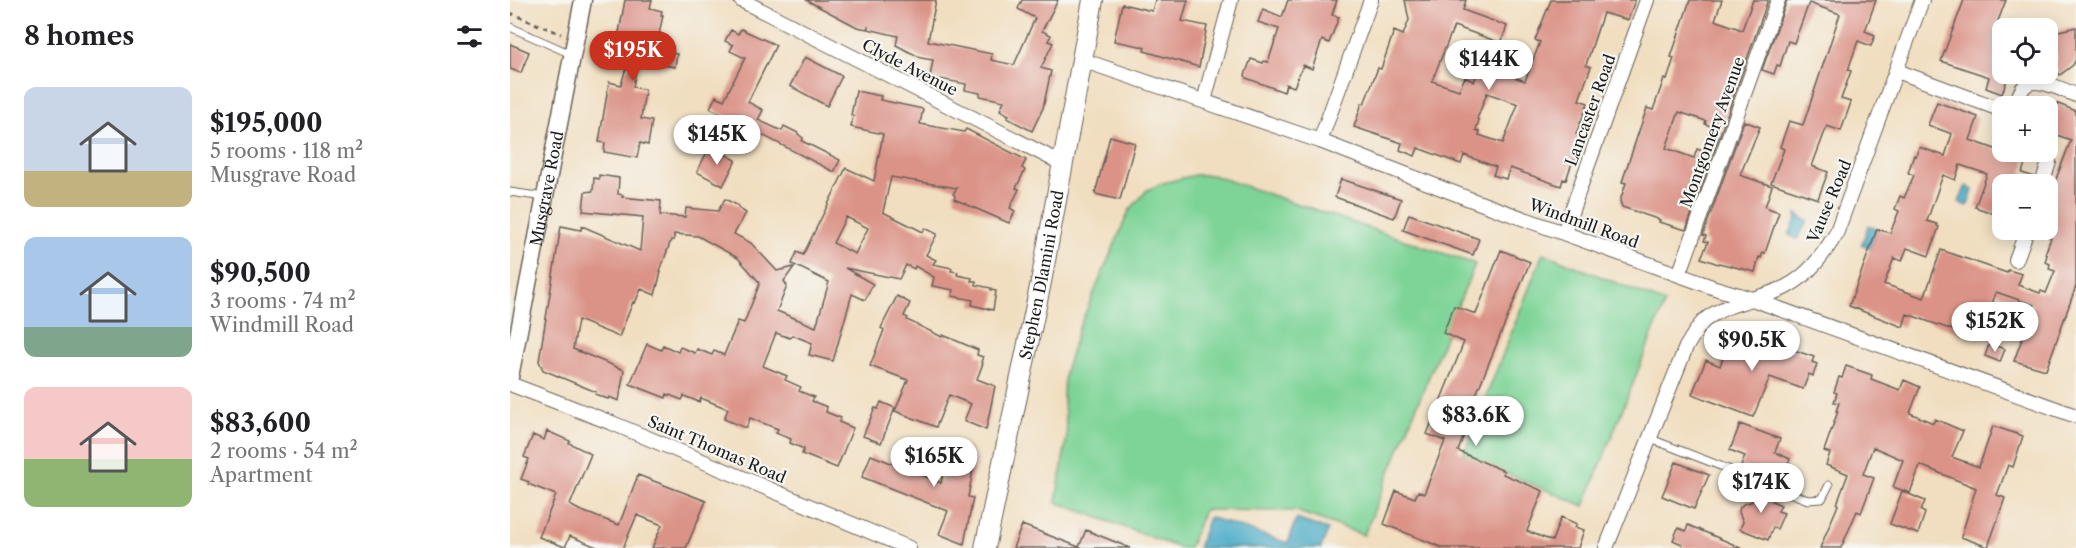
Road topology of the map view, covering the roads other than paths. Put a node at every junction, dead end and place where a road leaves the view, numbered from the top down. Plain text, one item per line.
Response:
1 (584, 0) edge
2 (741, 0) edge
3 (1093, 0) edge
4 (1231, 0) edge
5 (1371, 0) edge
6 (1647, 0) edge
7 (1778, 0) edge
8 (1922, 0) edge
9 (510, 27) edge
10 (574, 47) junction
11 (1082, 60) junction
12 (1897, 71) junction
13 (2076, 95) edge
14 (2019, 96) edge
15 (1203, 101) junction
16 (1992, 106) edge
17 (1320, 141) junction
18 (1063, 164) junction
19 (510, 192) edge
20 (546, 198) junction
21 (1564, 232) junction
22 (2023, 240) edge
23 (2016, 260) dead end
24 (1679, 275) junction
25 (1752, 299) junction
26 (510, 377) edge
27 (510, 384) edge
28 (2076, 416) edge
29 (1651, 439) junction
30 (1829, 485) dead end
31 (909, 548) edge
32 (985, 548) edge
33 (1606, 548) edge

1 - 10 street, Musgrave Road
2 - 18 street, Clyde Avenue
3 - 11 main road, Stephen Dlamini Road
4 - 15 street
5 - 17 street
6 - 21 street, Lancaster Road
7 - 24 street, Montgomery Avenue
8 - 12 street, Vause Road
9 - 10 lane
10 - 20 street, Musgrave Road
11 - 15 street, Windmill Road
11 - 18 main road, Stephen Dlamini Road
12 - 16 street
12 - 25 street, Vause Road
13 - 14 street
15 - 17 street, Windmill Road
17 - 21 street, Windmill Road
18 - 32 main road, Stephen Dlamini Road
19 - 20 lane
20 - 26 street, Musgrave Road
21 - 24 street, Windmill Road
22 - 23 street
24 - 25 street, Windmill Road
25 - 28 street, Windmill Road
25 - 29 street, Vause Road
27 - 31 street, Saint Thomas Road
29 - 30 lane
29 - 33 street, Vause Road

